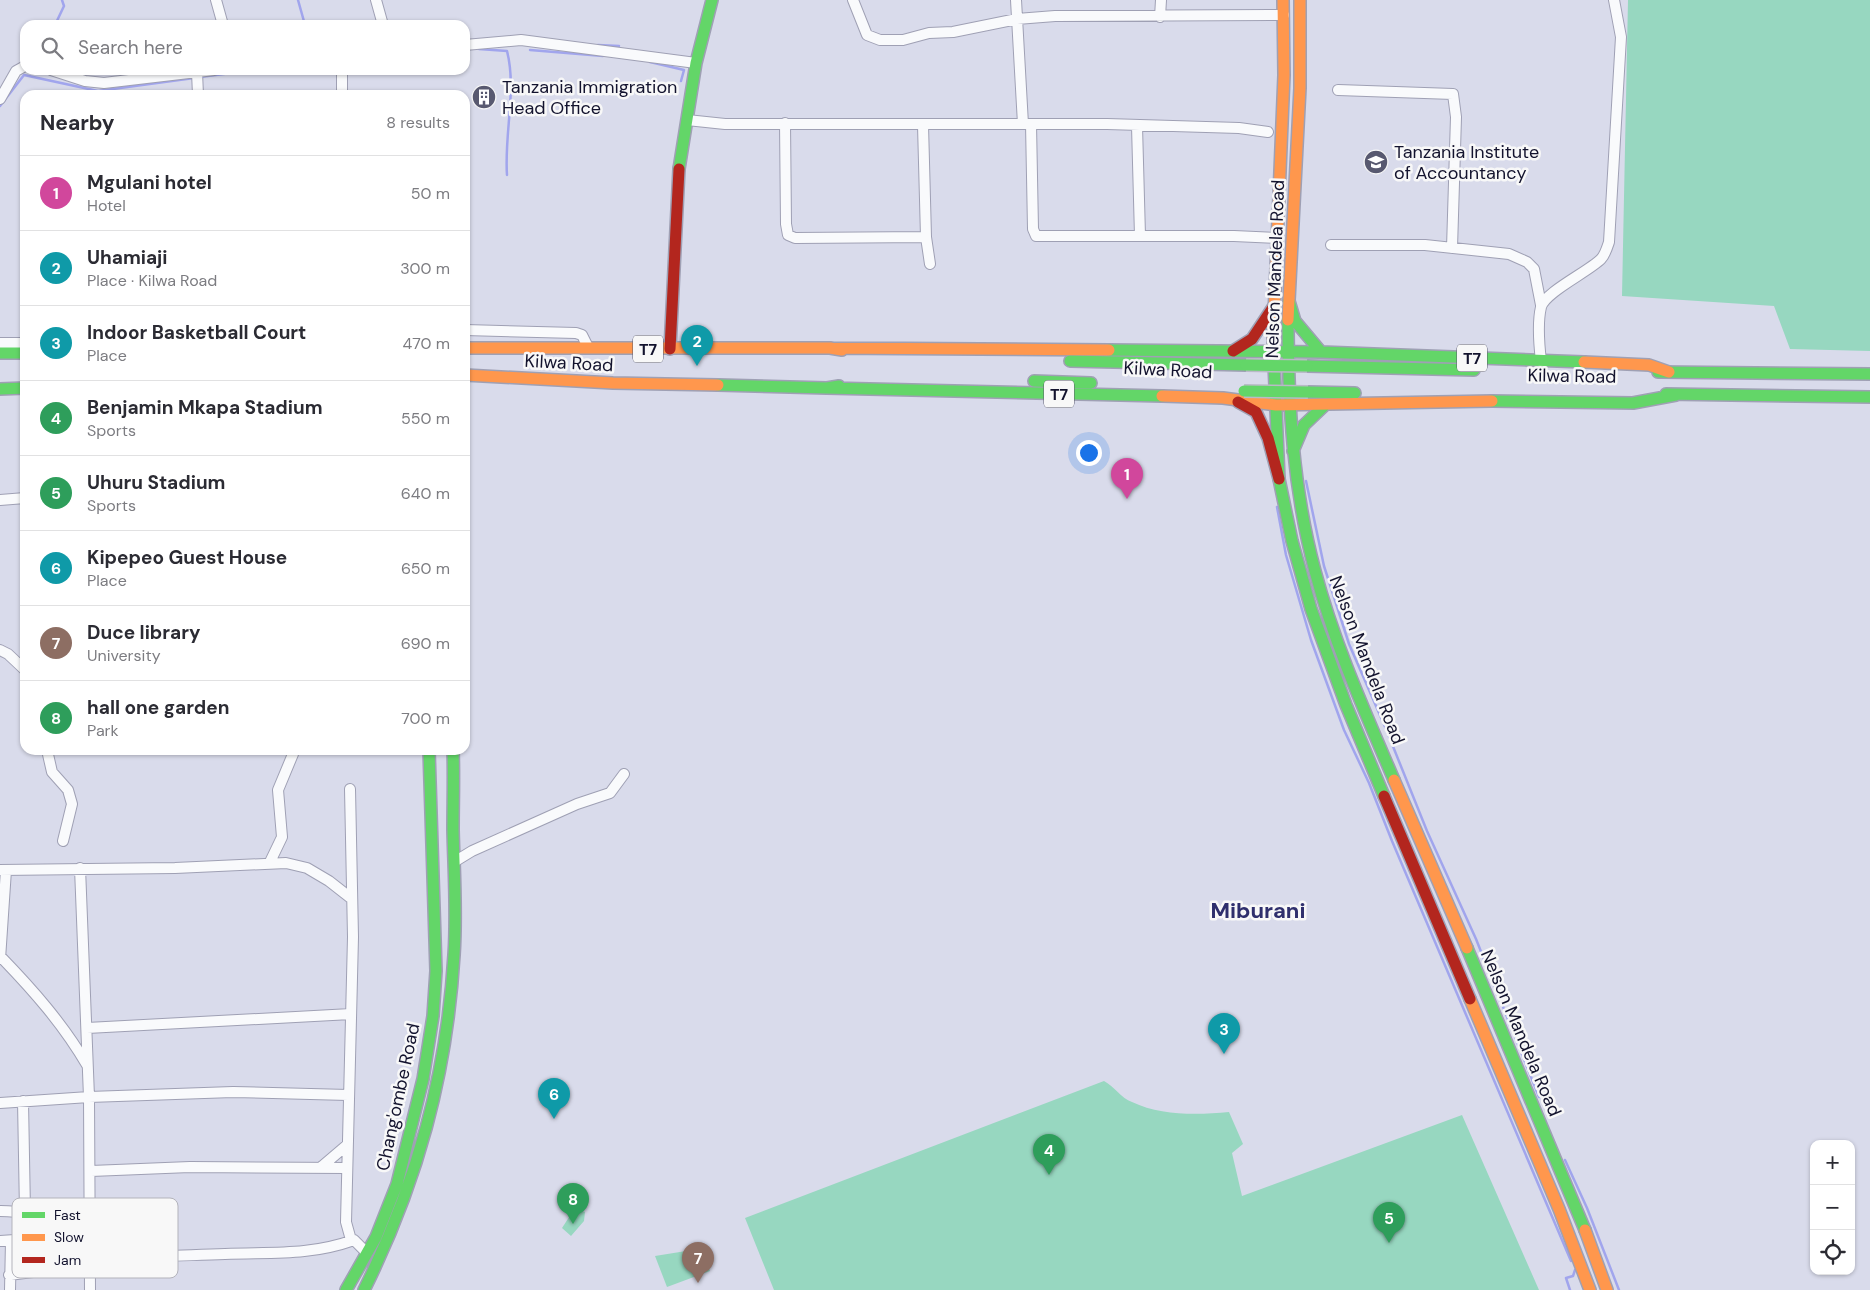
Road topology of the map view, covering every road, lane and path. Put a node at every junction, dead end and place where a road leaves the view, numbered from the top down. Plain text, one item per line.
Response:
1 (216, 0) edge
2 (376, 0) edge
3 (712, 0) edge
4 (853, 0) edge
5 (1016, 0) edge
6 (1161, 0) edge
7 (1283, 0) edge
8 (1300, 0) edge
9 (1614, 0) edge
10 (1284, 15) junction
11 (1160, 17) junction
12 (1016, 19) junction
13 (222, 20) edge
14 (382, 20) edge
15 (470, 45) edge
16 (696, 62) junction
17 (20, 69) edge
18 (66, 75) edge
19 (174, 75) edge
20 (197, 75) edge
21 (342, 75) edge
22 (198, 90) edge
23 (342, 90) edge
24 (1338, 90) dead end
25 (0, 99) edge
26 (687, 120) junction
27 (785, 123) junction
28 (1027, 124) junction
29 (923, 125) junction
30 (1137, 126) junction
31 (1268, 132) dead end
32 (1140, 236) junction
33 (926, 238) junction
34 (1278, 238) junction
35 (1331, 245) dead end
36 (1452, 248) junction
37 (930, 264) dead end
38 (1289, 301) junction
39 (1541, 305) junction
40 (1274, 306) junction
41 (470, 330) edge
42 (20, 342) edge
43 (0, 343) edge
44 (588, 347) junction
45 (470, 348) edge
46 (830, 348) junction
47 (670, 349) junction
48 (1233, 351) junction
49 (1273, 352) junction
50 (1288, 352) junction
51 (1321, 352) junction
52 (0, 353) edge
53 (20, 353) edge
54 (1541, 361) junction
55 (1669, 372) junction
56 (1870, 374) edge
57 (470, 375) edge
58 (0, 388) edge
59 (20, 388) edge
60 (828, 388) junction
61 (1676, 395) junction
62 (0, 396) edge
63 (20, 396) edge
64 (1870, 397) edge
65 (1230, 398) junction
66 (1290, 404) junction
67 (1276, 405) junction
68 (1325, 405) junction
69 (1294, 451) junction
70 (1279, 479) junction
71 (20, 498) edge
72 (0, 500) edge
73 (0, 650) edge
74 (20, 665) edge
75 (48, 755) edge
76 (293, 755) edge
77 (429, 755) edge
78 (453, 755) edge
79 (624, 774) dead end
80 (350, 789) dead end
81 (64, 841) dead end
82 (270, 862) junction
83 (454, 862) junction
84 (80, 868) junction
85 (3, 870) edge
86 (352, 900) junction
87 (0, 957) edge
88 (351, 1014) junction
89 (87, 1028) junction
90 (88, 1066) junction
91 (348, 1095) junction
92 (89, 1097) junction
93 (23, 1101) junction
94 (0, 1103) edge
95 (347, 1145) junction
96 (320, 1168) junction
97 (347, 1168) junction
98 (90, 1171) junction
99 (25, 1198) edge
100 (89, 1198) edge
101 (11, 1240) joint
102 (354, 1240) junction
103 (0, 1241) edge
104 (367, 1253) junction
105 (178, 1256) edge
106 (9, 1275) junction
107 (12, 1275) edge
108 (10, 1290) edge
109 (346, 1290) edge
110 (364, 1290) edge
111 (1590, 1290) edge
112 (1607, 1290) edge

1 - 13 street
2 - 14 street
3 - 16 main road
4 - 12 street
5 - 12 street
6 - 11 street
7 - 10 main road, Nelson Mandela Road
8 - 38 main road, Nelson Mandela Road
9 - 39 street
10 - 11 street
10 - 34 main road, Nelson Mandela Road
11 - 12 street
12 - 28 street
15 - 16 street
16 - 26 main road
17 - 25 street
18 - 19 street
20 - 22 street
21 - 23 street
24 - 36 street
26 - 27 street
26 - 47 main road
27 - 29 street
27 - 33 street
28 - 29 street
28 - 30 street
28 - 32 street
29 - 33 street
30 - 31 street
30 - 32 street
32 - 34 street
33 - 37 street
34 - 40 main road, Nelson Mandela Road
35 - 36 street
36 - 39 street
38 - 50 main road, Nelson Mandela Road
38 - 51 main road
39 - 54 street
40 - 48 main road
40 - 49 main road, Nelson Mandela Road
41 - 44 street
42 - 43 street
44 - 45 main road, Kilwa Road / T7
44 - 47 main road, Kilwa Road / T7
46 - 47 main road, Kilwa Road / T7
46 - 48 main road, T7
46 - 55 main road, Kilwa Road / T7, bridge
48 - 49 main road, T7
49 - 50 main road, T7
49 - 67 main road, Nelson Mandela Road
50 - 51 main road, T7
50 - 66 main road, Nelson Mandela Road
51 - 54 main road, T7
52 - 53 main road
54 - 55 main road, T7
55 - 56 main road, Kilwa Road / T7
57 - 60 main road, Kilwa Road / T7
58 - 59 main road
60 - 61 main road, Kilwa Road / T7, bridge
60 - 65 main road, T7
61 - 64 main road, Kilwa Road / T7
61 - 68 main road, T7
62 - 63 street
65 - 67 main road, T7
65 - 70 main road
66 - 67 main road, T7
66 - 68 main road, T7
66 - 69 main road, Nelson Mandela Road
67 - 70 main road, Nelson Mandela Road
68 - 69 main road
69 - 112 main road, Nelson Mandela Road
70 - 111 main road, Nelson Mandela Road
71 - 72 street
73 - 74 street
75 - 81 street
76 - 82 street
77 - 104 main road, Chang'ombe Road
78 - 83 main road, Chang'ombe Road
79 - 83 street
80 - 86 street
82 - 84 street
82 - 86 street
83 - 110 main road, Chang'ombe Road
84 - 85 street
84 - 89 street
85 - 87 street
86 - 88 street
87 - 90 street
88 - 89 street
88 - 91 street
89 - 90 street
90 - 92 street
91 - 92 street
91 - 95 street
92 - 93 street
92 - 98 street
93 - 94 street
93 - 99 street
95 - 96 street
95 - 97 street
96 - 97 street
96 - 98 street
97 - 102 street
98 - 100 street
101 - 103 street
101 - 106 street
102 - 104 street
102 - 105 street
104 - 109 main road, Chang'ombe Road
106 - 107 street
106 - 108 street

